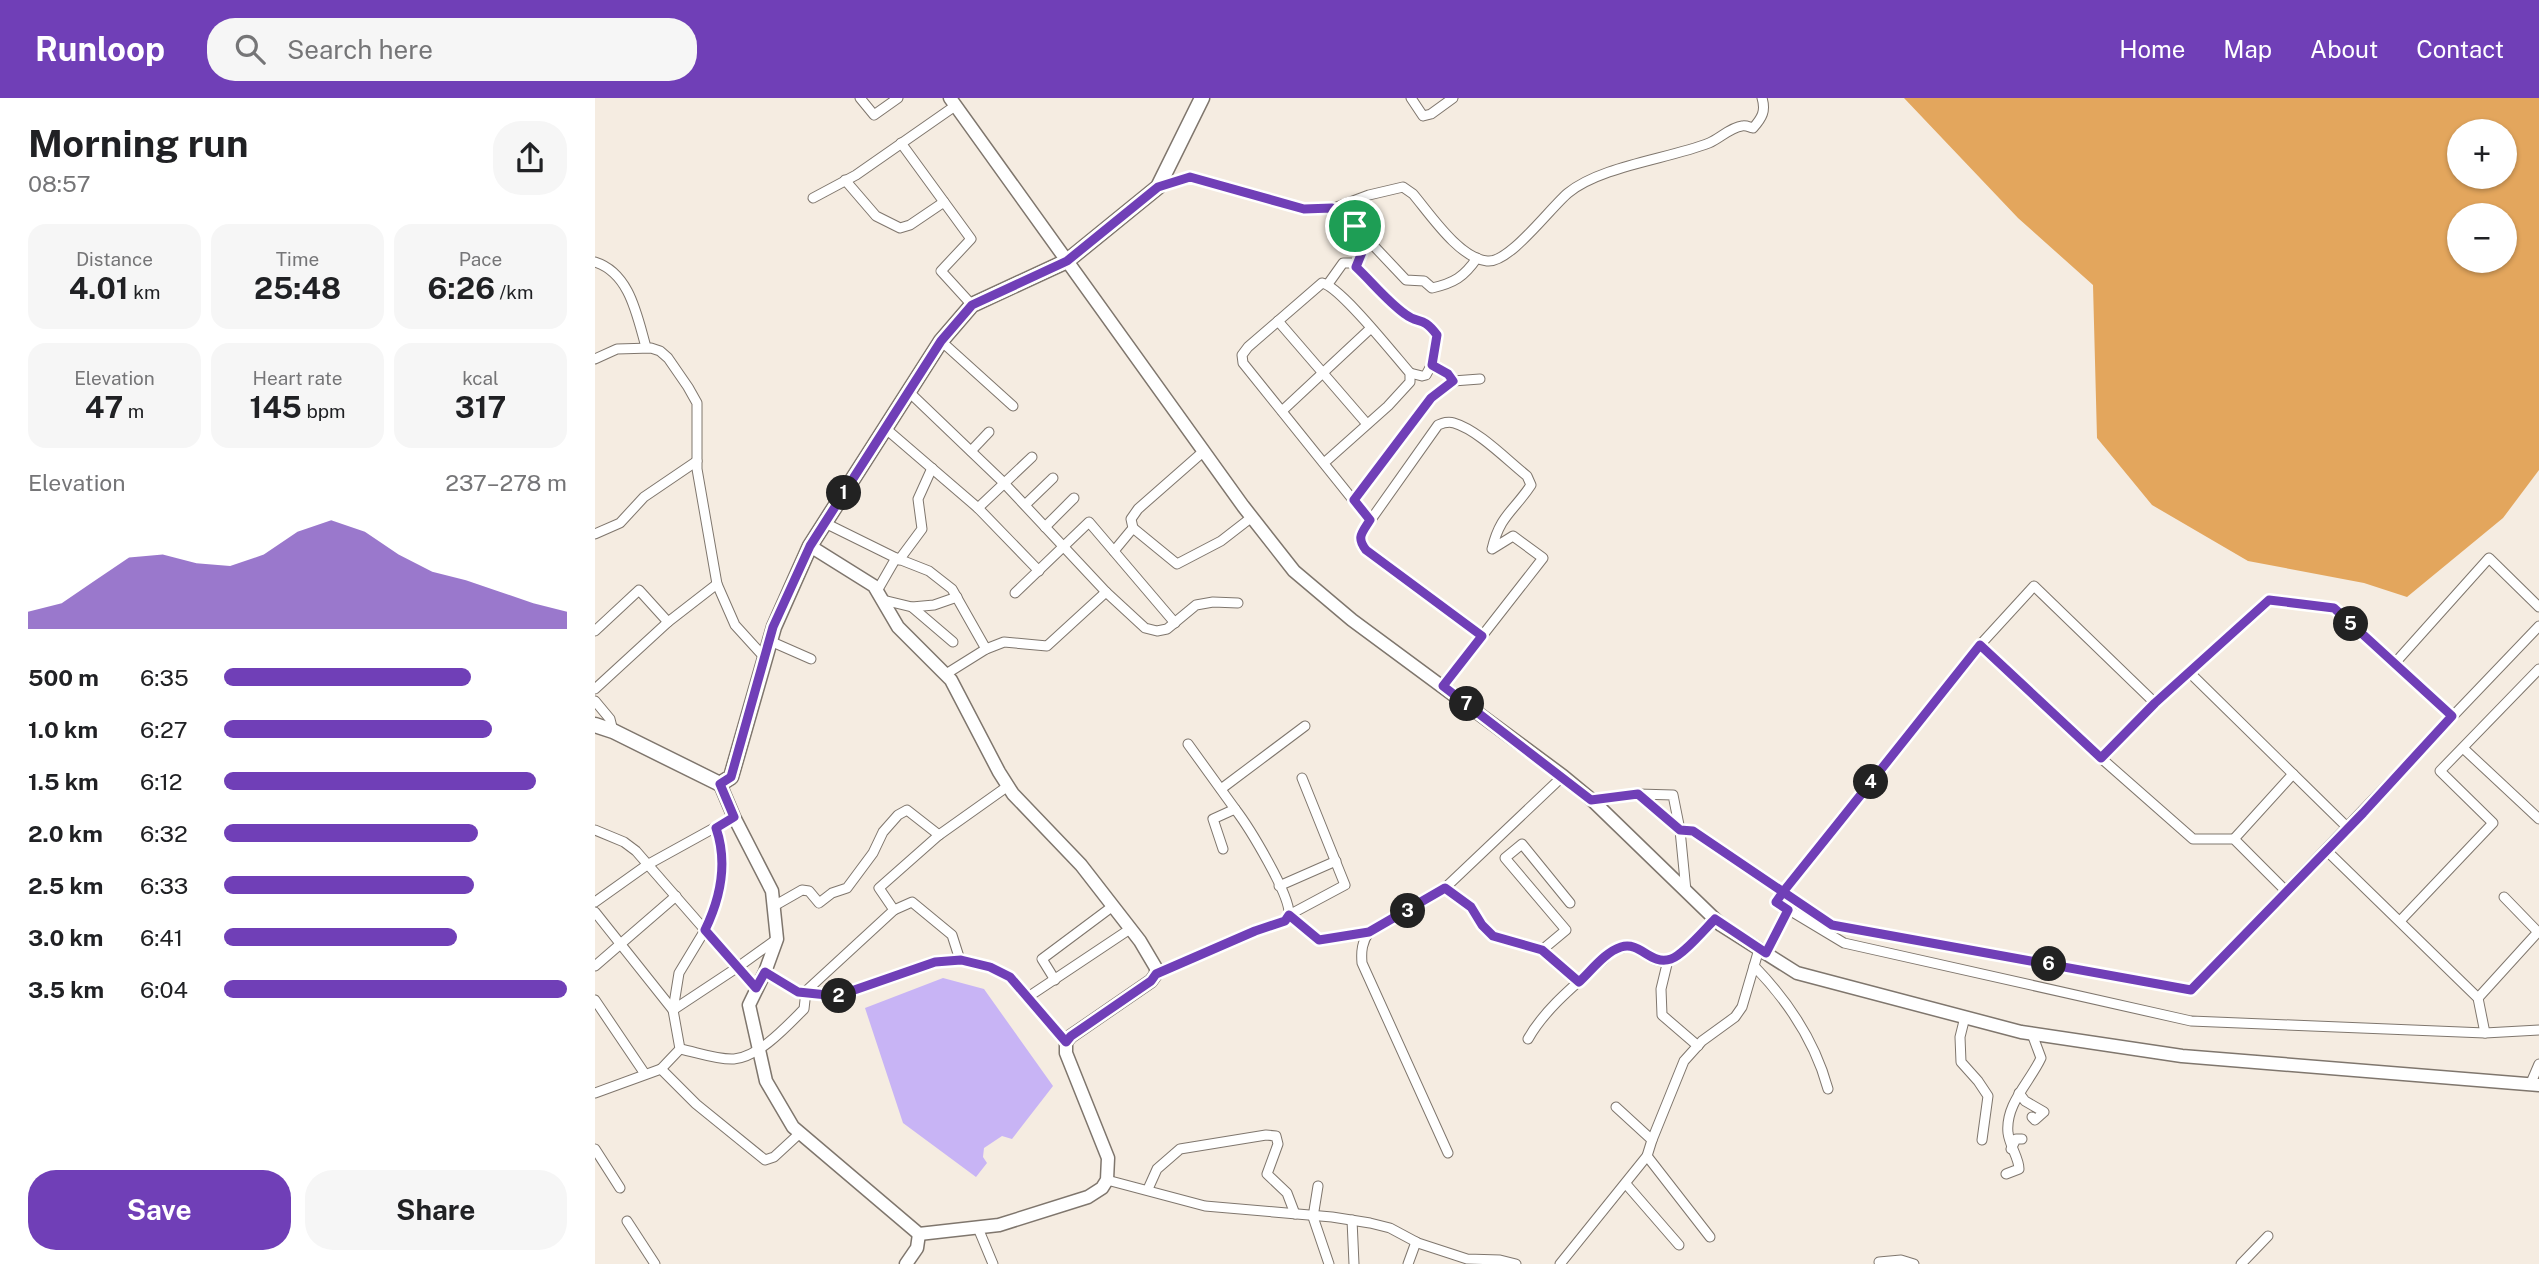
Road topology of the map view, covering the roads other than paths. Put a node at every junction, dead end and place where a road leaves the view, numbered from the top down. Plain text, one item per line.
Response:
1 (860, 98) edge
2 (898, 98) edge
3 (1202, 98) edge
4 (1411, 98) edge
5 (1453, 98) edge
6 (1762, 98) edge
7 (952, 102) edge
8 (901, 143) junction
9 (845, 180) junction
10 (1158, 187) junction
11 (813, 198) dead end
12 (944, 202) junction
13 (1332, 208) junction
14 (1367, 240) junction
15 (1477, 258) junction
16 (1067, 261) junction
17 (595, 262) edge
18 (1356, 267) junction
19 (1328, 284) junction
20 (972, 305) junction
21 (1278, 321) junction
22 (1371, 328) junction
23 (941, 341) junction
24 (646, 347) junction
25 (595, 359) edge
26 (1432, 365) junction
27 (1324, 372) junction
28 (1410, 373) junction
29 (1480, 379) dead end
30 (1453, 381) junction
31 (908, 391) junction
32 (1013, 406) dead end
33 (1282, 411) junction
34 (1367, 424) junction
35 (885, 428) junction
36 (989, 432) dead end
37 (971, 451) junction
38 (1204, 451) junction
39 (1032, 457) dead end
40 (697, 461) junction
41 (1324, 463) junction
42 (932, 468) junction
43 (1053, 478) dead end
44 (1003, 482) junction
45 (1074, 498) dead end
46 (1354, 500) junction
47 (1025, 505) junction
48 (978, 508) junction
49 (1252, 517) junction
50 (1370, 520) junction
51 (825, 523) junction
52 (1045, 527) junction
53 (1133, 528) junction
54 (595, 534) edge
55 (810, 546) junction
56 (1063, 547) junction
57 (1114, 551) junction
58 (898, 559) junction
59 (1039, 571) junction
60 (717, 584) junction
61 (1106, 592) junction
62 (1015, 593) dead end
63 (880, 596) junction
64 (957, 597) junction
65 (1238, 603) dead end
66 (912, 607) junction
67 (2539, 607) edge
68 (668, 622) junction
69 (1175, 622) junction
70 (2539, 626) edge
71 (595, 631) edge
72 (1482, 636) junction
73 (769, 641) junction
74 (953, 642) dead end
75 (1980, 645) junction
76 (985, 649) junction
77 (765, 658) junction
78 (811, 659) dead end
79 (2395, 663) junction
80 (2539, 669) edge
81 (2189, 672) junction
82 (946, 674) junction
83 (2530, 678) junction
84 (1443, 686) junction
85 (2539, 687) edge
86 (595, 689) edge
87 (595, 701) edge
88 (2155, 703) junction
89 (2452, 716) junction
90 (595, 725) edge
91 (1305, 726) dead end
92 (614, 731) junction
93 (1188, 744) dead end
94 (2462, 748) junction
95 (2101, 758) junction
96 (2293, 774) junction
97 (1563, 776) junction
98 (1302, 778) dead end
99 (720, 784) junction
100 (1008, 786) junction
101 (1221, 789) junction
102 (1638, 794) junction
103 (1591, 800) junction
104 (1235, 809) junction
105 (734, 817) junction
106 (2539, 819) edge
107 (716, 828) junction
108 (2348, 828) junction
109 (595, 830) edge
110 (1680, 830) junction
111 (939, 835) junction
112 (2234, 839) junction
113 (1494, 844) junction
114 (1223, 849) dead end
115 (2326, 850) junction
116 (1505, 858) junction
117 (1336, 861) junction
118 (647, 865) junction
119 (1279, 886) junction
120 (1445, 888) junction
121 (1686, 891) junction
122 (2286, 891) junction
123 (1783, 892) junction
124 (676, 896) junction
125 (2504, 897) dead end
126 (595, 902) edge
127 (1570, 902) dead end
128 (774, 906) junction
129 (1113, 906) junction
130 (894, 910) junction
131 (1788, 910) junction
132 (595, 912) edge
133 (1289, 915) junction
134 (1715, 919) junction
135 (2400, 921) junction
136 (1130, 929) junction
137 (705, 930) junction
138 (1369, 932) junction
139 (2539, 932) edge
140 (777, 939) junction
141 (621, 943) junction
142 (1542, 950) junction
143 (1762, 951) junction
144 (961, 960) junction
145 (1668, 960) junction
146 (595, 966) edge
147 (1754, 966) junction
148 (738, 967) junction
149 (765, 972) junction
150 (1156, 974) junction
151 (1055, 980) junction
152 (1579, 982) junction
153 (756, 988) junction
154 (806, 991) junction
155 (1028, 997) junction
156 (2479, 998) junction
157 (595, 1000) edge
158 (673, 1010) junction
159 (1965, 1017) junction
160 (2539, 1030) edge
161 (2485, 1033) junction
162 (2032, 1034) junction
163 (1528, 1040) dead end
164 (1066, 1042) junction
165 (1698, 1046) junction
166 (680, 1049) junction
167 (758, 1049) junction
168 (2539, 1065) edge
169 (661, 1069) junction
170 (645, 1074) junction
171 (2534, 1085) edge
172 (1828, 1089) dead end
173 (595, 1093) edge
174 (2019, 1093) junction
175 (1616, 1107) dead end
176 (2032, 1117) dead end
177 (800, 1133) junction
178 (2022, 1139) dead end
179 (1652, 1140) junction
180 (1982, 1140) dead end
181 (595, 1149) edge
182 (2011, 1149) junction
183 (1448, 1153) dead end
184 (1647, 1156) junction
185 (2006, 1174) dead end
186 (1107, 1180) junction
187 (1626, 1184) junction
188 (1318, 1186) dead end
189 (620, 1188) dead end
190 (1148, 1189) junction
191 (1295, 1214) junction
192 (1313, 1217) junction
193 (1352, 1220) junction
194 (627, 1221) dead end
195 (978, 1228) junction
196 (919, 1234) junction
197 (2268, 1236) dead end
198 (1710, 1237) dead end
199 (1416, 1242) junction
200 (1679, 1245) dead end
201 (913, 1261) edge
202 (1465, 1262) edge
203 (1879, 1262) dead end
204 (655, 1264) edge
205 (993, 1264) edge
206 (1329, 1264) edge
207 (1354, 1264) edge
208 (1408, 1264) edge
209 (1516, 1264) edge
210 (1560, 1264) edge
211 (1914, 1264) edge
212 (2241, 1264) edge

1 - 2 street
3 - 10 main road
4 - 5 street
6 - 15 street
7 - 8 street
7 - 16 street
8 - 9 street
8 - 12 street
9 - 11 street
9 - 12 street
10 - 13 street
10 - 16 main road
12 - 20 street
13 - 14 street
13 - 15 street
14 - 15 street
14 - 18 street
16 - 20 main road
16 - 38 street
17 - 24 street
18 - 19 street
18 - 26 street
19 - 21 street
19 - 22 street
20 - 23 main road
21 - 27 street
21 - 33 street
22 - 27 street
22 - 28 street
23 - 31 main road
23 - 32 street
24 - 25 street
24 - 40 street
26 - 28 street
26 - 30 street
27 - 33 street
27 - 34 street
28 - 34 street
29 - 30 street
30 - 46 street
31 - 35 main road
31 - 37 street
33 - 41 street
34 - 41 street
35 - 42 street
35 - 51 main road
36 - 37 street
37 - 44 street
38 - 49 street
38 - 53 street
39 - 44 street
40 - 54 street
40 - 60 street
41 - 46 street
42 - 48 street
42 - 58 street
43 - 47 street
44 - 47 street
44 - 48 street
45 - 52 street
46 - 50 street
47 - 52 street
48 - 59 street
49 - 53 street
49 - 84 street
50 - 72 street
50 - 72 street
51 - 55 main road
51 - 58 street
52 - 56 street
53 - 57 street
55 - 63 street
55 - 73 main road
56 - 57 street
56 - 59 street
56 - 61 street
57 - 69 street
58 - 63 street
58 - 64 street
59 - 62 street
60 - 68 street
60 - 77 street
61 - 69 street
61 - 76 street
63 - 66 street
63 - 82 street
64 - 66 street
64 - 76 street
65 - 69 street
66 - 74 street
67 - 79 street
68 - 71 street
68 - 86 street
70 - 89 street
72 - 84 street
73 - 77 main road
73 - 78 street
75 - 88 street
75 - 95 street
75 - 123 street
76 - 82 street
77 - 99 main road
79 - 81 street
79 - 89 street
80 - 83 street
81 - 88 street
81 - 96 street
82 - 100 street
83 - 85 street
83 - 94 street
84 - 97 street
87 - 92 street
88 - 95 street
89 - 108 street
90 - 92 main road
91 - 101 street
92 - 99 main road
93 - 101 street
94 - 106 street
94 - 135 street
95 - 112 street
96 - 108 street
96 - 112 street
97 - 103 street
97 - 113 street
98 - 117 street
99 - 105 street
100 - 111 street
100 - 129 street
101 - 104 street
102 - 103 street
102 - 110 street
102 - 110 street
103 - 121 street
104 - 114 street
104 - 119 street
105 - 107 street
105 - 128 street
107 - 118 street
107 - 137 street
108 - 115 street
109 - 118 street
110 - 121 street
110 - 123 street
111 - 128 street
111 - 130 street
112 - 122 street
113 - 116 street
113 - 120 street
115 - 122 street
115 - 135 street
116 - 127 street
116 - 142 street
117 - 119 street
117 - 133 street
118 - 124 street
118 - 126 street
119 - 133 street
120 - 138 street
120 - 142 street
121 - 134 street
122 - 123 street
123 - 131 street
124 - 137 street
124 - 141 street
125 - 139 street
128 - 140 street
129 - 136 street
129 - 151 street
130 - 144 street
130 - 154 street
131 - 143 street
131 - 161 street
132 - 141 street
133 - 138 street
133 - 150 street
134 - 143 street
134 - 145 street
135 - 156 street
136 - 150 street
136 - 151 street
137 - 148 street
137 - 158 street
138 - 183 street
139 - 156 street
140 - 148 street
140 - 149 street
141 - 146 street
141 - 158 street
142 - 152 street
143 - 147 street
143 - 159 street
144 - 154 street
144 - 155 street
145 - 152 street
145 - 165 street
147 - 165 street
147 - 172 street
148 - 153 street
148 - 158 street
149 - 153 street
149 - 154 street
150 - 164 street
151 - 155 street
152 - 163 street
153 - 167 street
154 - 167 street
155 - 164 street
156 - 161 street
157 - 170 street
158 - 166 street
159 - 162 street
159 - 180 street
160 - 161 street
162 - 171 street
162 - 174 street
164 - 186 street
165 - 179 street
166 - 167 street
166 - 169 street
167 - 177 street
168 - 171 street
169 - 170 street
169 - 177 street
170 - 173 street
174 - 176 street
174 - 182 street
175 - 179 street
177 - 196 street
178 - 182 street
179 - 184 street
181 - 189 street
182 - 185 street
184 - 187 street
184 - 198 street
186 - 190 street
186 - 195 street
187 - 200 street
187 - 210 street
188 - 192 street
190 - 191 street
190 - 191 street
191 - 192 street
192 - 193 street
192 - 206 street
193 - 199 street
193 - 207 street
194 - 204 street
195 - 196 street
195 - 205 street
196 - 201 street
197 - 212 street
199 - 202 street
199 - 208 street
202 - 209 street
203 - 211 street

